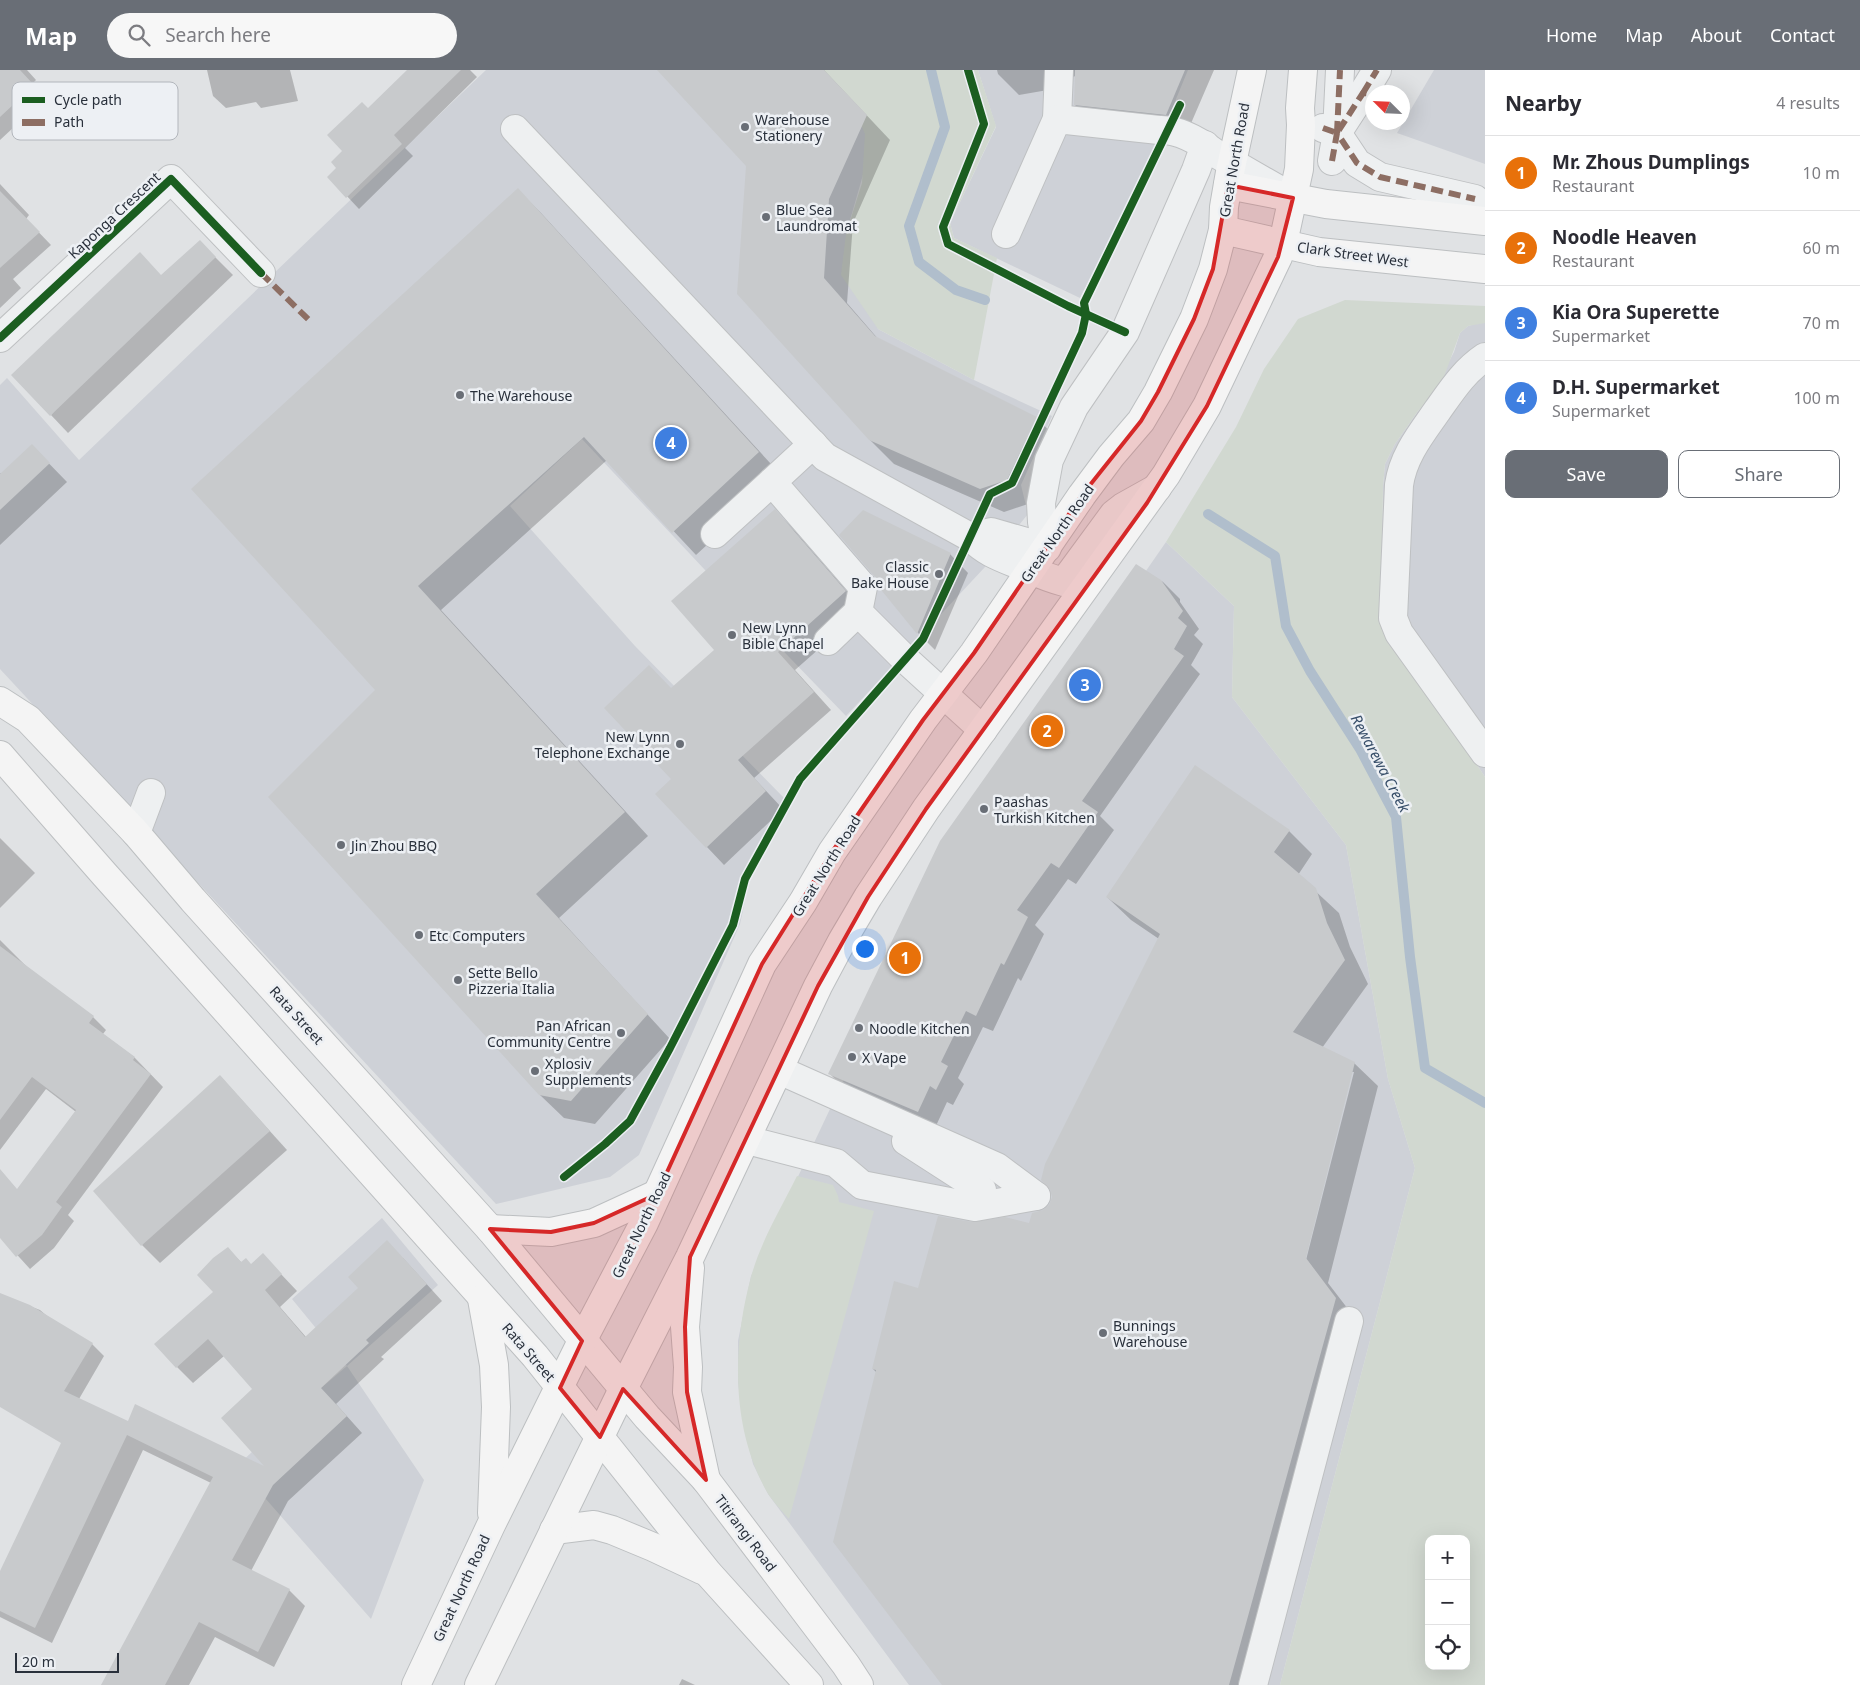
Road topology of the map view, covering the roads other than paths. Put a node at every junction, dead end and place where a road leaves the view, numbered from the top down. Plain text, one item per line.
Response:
1 (1059, 70) edge
2 (1252, 70) edge
3 (1303, 70) edge
4 (1340, 70) edge
5 (1377, 70) edge
6 (1371, 85) edge
7 (1365, 96) edge
8 (1057, 119) junction
9 (515, 129) dead end
10 (1330, 131) junction
11 (1205, 145) junction
12 (1332, 161) dead end
13 (1230, 174) junction
14 (1293, 198) junction
15 (1480, 210) edge
16 (1223, 230) junction
17 (1006, 234) dead end
18 (1283, 243) junction
19 (1485, 269) edge
20 (261, 273) dead end
21 (0, 338) edge
22 (1485, 357) edge
23 (813, 444) junction
24 (772, 482) junction
25 (1156, 488) junction
26 (1041, 503) junction
27 (715, 534) dead end
28 (970, 537) junction
29 (1016, 541) junction
30 (1047, 548) junction
31 (1031, 571) junction
32 (858, 612) junction
33 (828, 640) dead end
34 (944, 694) junction
35 (0, 701) edge
36 (983, 730) junction
37 (1485, 752) edge
38 (0, 755) edge
39 (151, 793) dead end
40 (136, 833) junction
41 (779, 1070) junction
42 (829, 1092) junction
43 (746, 1140) junction
44 (836, 1163) junction
45 (657, 1194) junction
46 (490, 1229) junction
47 (690, 1257) junction
48 (482, 1299) junction
49 (1350, 1321) dead end
50 (582, 1341) junction
51 (560, 1388) junction
52 (623, 1389) junction
53 (600, 1437) junction
54 (706, 1480) junction
55 (492, 1525) junction
56 (554, 1530) junction
57 (708, 1573) junction
58 (481, 1684) edge
59 (416, 1685) edge
60 (809, 1685) edge
61 (859, 1685) edge
62 (1253, 1685) edge

1 - 8 street
2 - 13 main road, Great North Road
3 - 14 main road
4 - 10 street
5 - 6 street
7 - 10 street
8 - 11 street
8 - 17 street
9 - 23 street
10 - 12 street
10 - 15 street
11 - 13 street
11 - 26 street
13 - 14 main road
13 - 16 main road, Great North Road
14 - 15 main road
14 - 18 main road
16 - 18 main road, Clark Street West
16 - 30 main road, Great North Road
18 - 19 main road, Clark Street West
18 - 25 main road
20 - 21 street, Kaponga Crescent
22 - 37 street
23 - 24 street
23 - 28 street
24 - 27 street
24 - 32 street
25 - 31 street
25 - 36 main road
26 - 29 street
26 - 30 street
28 - 29 street
28 - 31 street
29 - 30 street
30 - 31 main road, Great North Road
31 - 34 main road, Great North Road
32 - 33 street
32 - 34 street
34 - 36 street
34 - 45 main road, Great North Road
35 - 40 main road, Rata Street
36 - 41 main road
38 - 48 main road, Rata Street
39 - 40 street
40 - 46 main road, Rata Street
41 - 42 street
41 - 43 main road
42 - 44 street
42 - 44 street
43 - 44 street
43 - 47 main road
45 - 46 main road
45 - 50 main road, Great North Road
46 - 50 main road, Rata Street
47 - 52 main road
47 - 54 main road
48 - 51 main road, Rata Street
48 - 55 main road
49 - 62 street
50 - 51 main road, Great North Road
50 - 52 main road, Titirangi Road
51 - 53 main road, Rata Street
51 - 55 main road, Great North Road
52 - 53 main road
52 - 54 main road, Titirangi Road
53 - 56 main road
53 - 57 main road
54 - 61 main road, Titirangi Road
55 - 59 main road, Great North Road
56 - 57 main road
56 - 58 main road
57 - 60 main road

